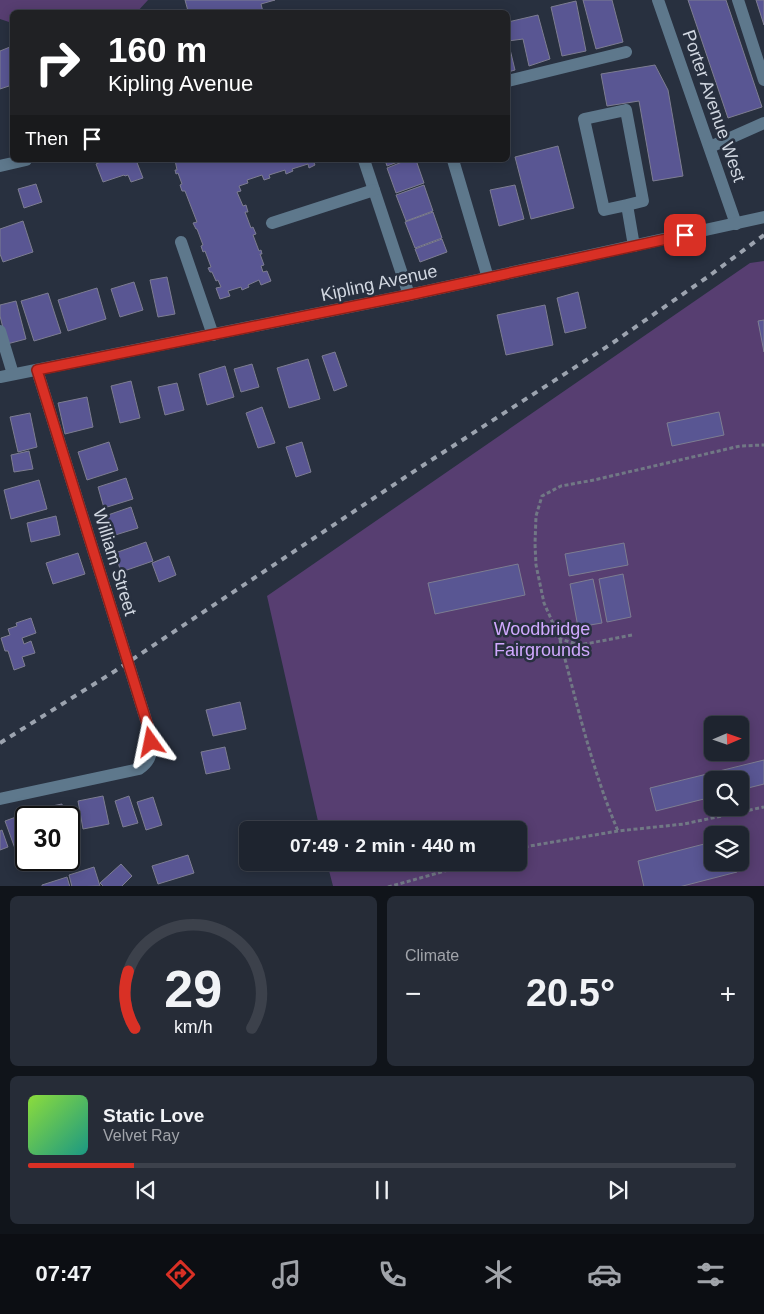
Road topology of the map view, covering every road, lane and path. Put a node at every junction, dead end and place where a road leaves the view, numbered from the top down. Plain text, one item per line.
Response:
1 (658, 0) edge
2 (738, 0) edge
3 (626, 52) dead end
4 (764, 80) edge
5 (510, 81) edge
6 (764, 123) edge
7 (710, 147) junction
8 (17, 162) edge
9 (365, 162) edge
10 (454, 162) edge
11 (0, 166) edge
12 (374, 190) junction
13 (627, 205) junction
14 (764, 217) edge
15 (272, 224) dead end
16 (736, 224) junction
17 (181, 242) dead end
18 (634, 246) junction
19 (488, 278) junction
20 (409, 295) junction
21 (0, 331) edge
22 (213, 335) junction
23 (37, 370) junction
24 (6, 376) edge
25 (764, 445) edge
26 (632, 635) dead end
27 (560, 639) junction
28 (0, 799) edge
29 (764, 807) edge
30 (618, 831) junction
31 (527, 846) edge
32 (444, 871) edge
33 (388, 886) edge

1 - 7 street, Porter Avenue West
2 - 4 street
3 - 5 street
6 - 7 street
7 - 16 street, Porter Avenue West
8 - 11 street
9 - 12 street
10 - 19 street
12 - 15 street
12 - 20 street
13 - 13 street
13 - 18 street
14 - 16 street, Kipling Avenue
16 - 18 street, Kipling Avenue
17 - 22 street
18 - 19 street, Kipling Avenue
19 - 20 street, Kipling Avenue
20 - 22 street, Kipling Avenue
21 - 24 street
22 - 23 street, Kipling Avenue
23 - 24 street, Kipling Avenue
23 - 28 street, William Street
25 - 27 path
26 - 27 path
27 - 30 path
29 - 30 path
30 - 31 path
32 - 33 path

